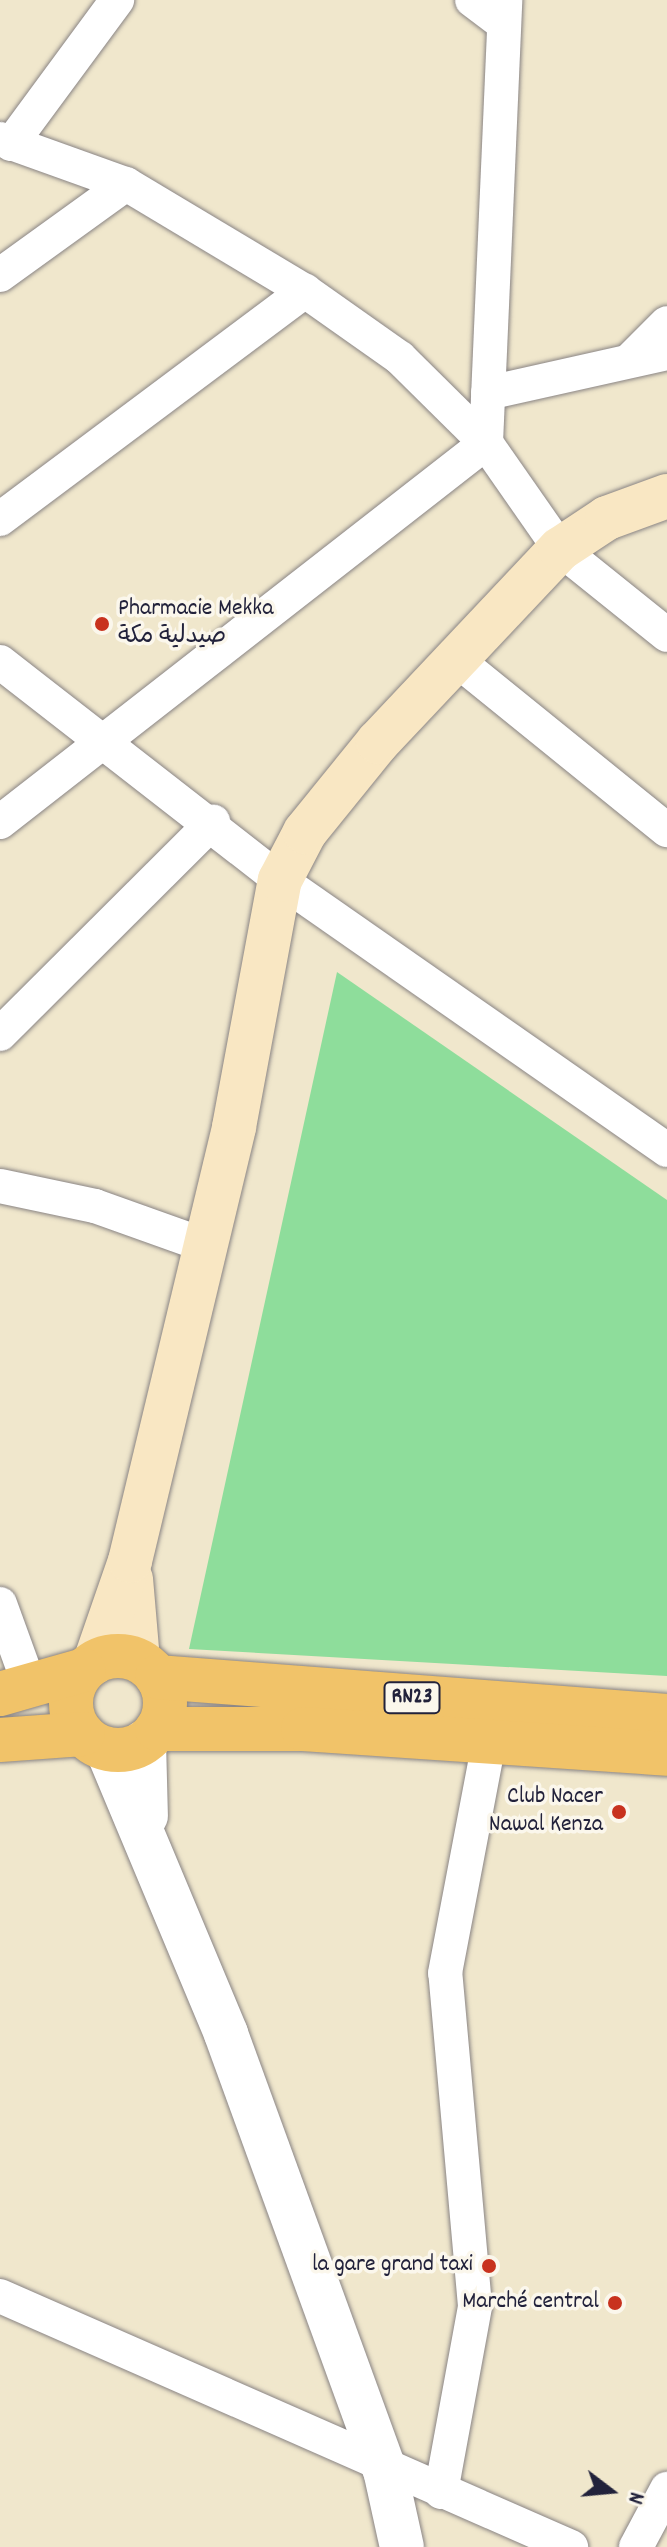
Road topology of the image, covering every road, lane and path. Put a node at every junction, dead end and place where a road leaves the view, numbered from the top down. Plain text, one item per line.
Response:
1 (117, 0) edge
2 (472, 0) edge
3 (504, 11) edge
4 (6, 141) edge
5 (126, 184) junction
6 (0, 275) edge
7 (305, 291) junction
8 (667, 323) edge
9 (667, 353) edge
10 (632, 358) junction
11 (488, 393) junction
12 (486, 443) junction
13 (667, 496) edge
14 (0, 519) edge
15 (560, 549) junction
16 (667, 635) edge
17 (458, 661) junction
18 (0, 662) edge
19 (105, 741) junction
20 (0, 822) edge
21 (213, 822) junction
22 (667, 830) edge
23 (280, 880) junction
24 (0, 1034) edge
25 (667, 1150) edge
26 (0, 1186) edge
27 (204, 1245) junction
28 (130, 1561) junction
29 (0, 1604) edge
30 (89, 1666) junction
31 (147, 1668) junction
32 (14, 1689) edge
33 (667, 1716) edge
34 (122, 1738) junction
35 (0, 1740) edge
36 (489, 1743) junction
37 (667, 1754) edge
38 (0, 2296) edge
39 (385, 2470) junction
40 (667, 2489) edge
41 (441, 2492) junction
42 (402, 2547) edge
43 (571, 2547) edge
44 (636, 2547) edge

1 - 4 street
2 - 3 street
3 - 11 street
4 - 5 street
5 - 6 street
5 - 7 street
7 - 12 street
7 - 14 street
8 - 10 street
9 - 10 street
10 - 11 street
11 - 12 street
12 - 15 street
12 - 19 street
13 - 15 main road
15 - 16 street
15 - 17 main road
17 - 22 street
17 - 23 main road
18 - 19 street
19 - 20 street
19 - 21 street
21 - 23 street
21 - 24 street
23 - 25 street
23 - 27 main road
26 - 27 street
27 - 28 main road
28 - 30 main road
28 - 31 main road
29 - 32 street
30 - 31 main road, RN23
30 - 32 main road, RN23
30 - 34 main road
31 - 33 main road, RN23
31 - 34 main road
34 - 35 main road, RN23
34 - 36 main road, RN23
34 - 39 street
36 - 37 main road, RN23
36 - 41 street
38 - 39 street
39 - 41 street
39 - 42 street
40 - 44 street
41 - 43 street

